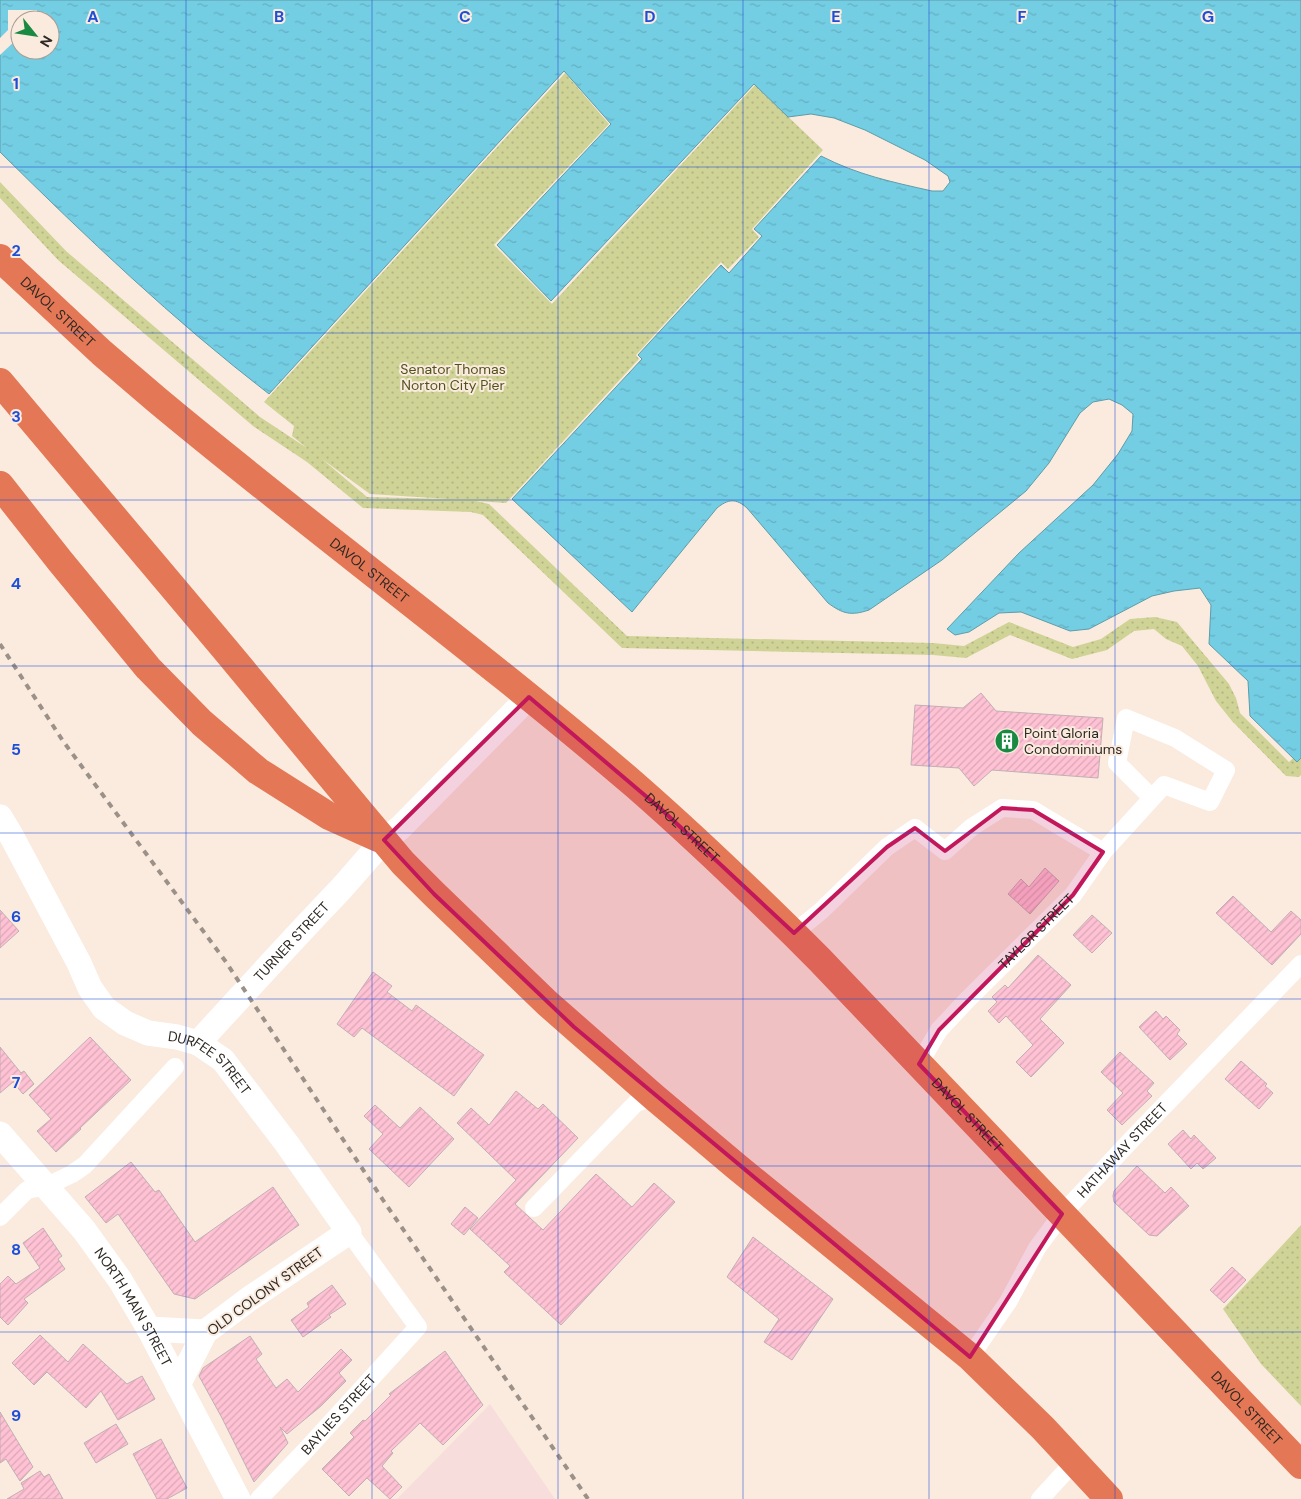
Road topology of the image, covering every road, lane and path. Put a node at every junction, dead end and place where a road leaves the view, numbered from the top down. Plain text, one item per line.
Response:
1 (0, 258) edge
2 (0, 382) edge
3 (0, 485) edge
4 (529, 697) junction
5 (1152, 798) junction
6 (0, 817) edge
7 (384, 840) junction
8 (1103, 852) junction
9 (794, 933) junction
10 (1301, 964) edge
11 (198, 1043) junction
12 (919, 1064) junction
13 (176, 1067) dead end
14 (654, 1097) junction
15 (0, 1134) edge
16 (47, 1186) junction
17 (534, 1208) dead end
18 (1062, 1214) junction
19 (0, 1218) edge
20 (349, 1232) junction
21 (418, 1327) joint
22 (149, 1329) junction
23 (205, 1332) junction
24 (970, 1357) junction
25 (178, 1385) junction
26 (1075, 1461) junction
27 (1301, 1464) edge
28 (238, 1499) edge
29 (259, 1499) edge
30 (1040, 1499) edge
31 (1110, 1499) edge

1 - 4 highway, DAVOL STREET
2 - 7 highway
3 - 7 highway
4 - 7 main road, TURNER STREET
4 - 9 highway, DAVOL STREET
5 - 5 street, TAYLOR STREET
5 - 8 street, TAYLOR STREET
6 - 11 main road, DURFEE STREET
7 - 11 main road, TURNER STREET
7 - 14 highway
8 - 9 street
8 - 12 street, TAYLOR STREET
9 - 12 highway, DAVOL STREET
10 - 18 street, HATHAWAY STREET
11 - 20 main road, DURFEE STREET
12 - 18 highway, DAVOL STREET
13 - 16 street
14 - 17 street
14 - 24 highway
15 - 16 main road, NORTH MAIN STREET
16 - 19 street
16 - 22 main road, NORTH MAIN STREET
18 - 24 street, HATHAWAY STREET
18 - 27 highway, DAVOL STREET
20 - 21 street, DURFEE STREET
20 - 23 main road, OLD COLONY STREET
21 - 29 street, BAYLIES STREET
22 - 23 main road
22 - 25 main road, NORTH MAIN STREET
23 - 25 main road, OLD COLONY STREET
24 - 26 highway
25 - 28 main road, NORTH MAIN STREET
26 - 30 street
26 - 31 highway

